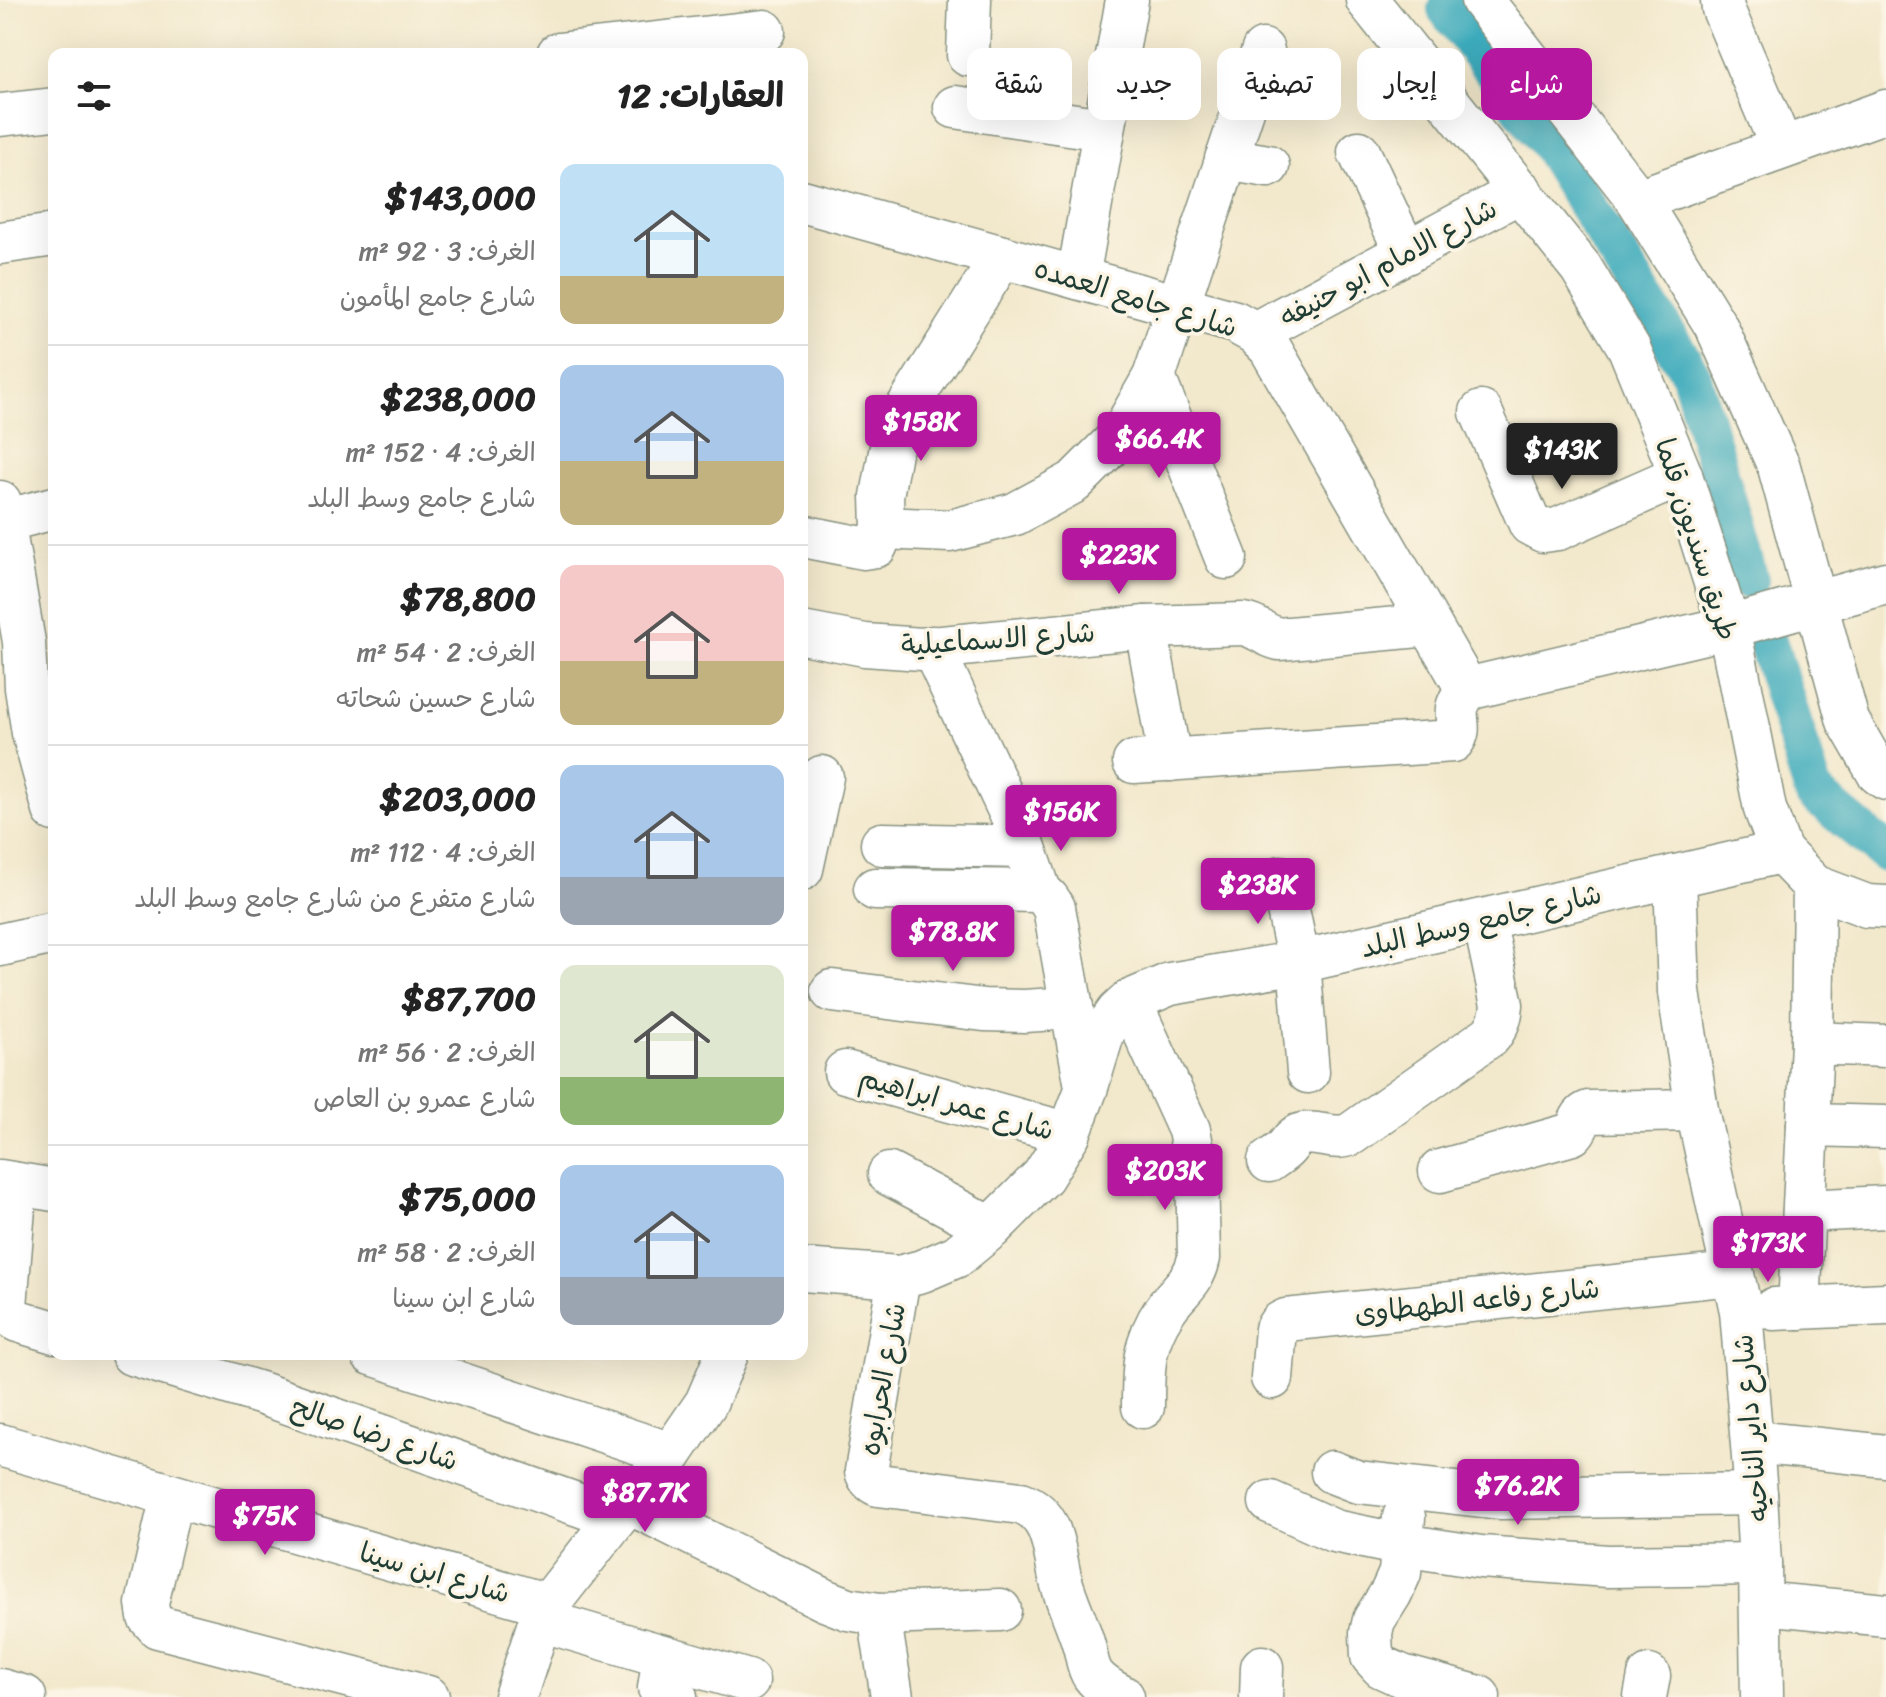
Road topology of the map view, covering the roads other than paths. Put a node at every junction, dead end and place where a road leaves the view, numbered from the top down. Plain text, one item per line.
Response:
1 (970, 0) edge
2 (1127, 0) edge
3 (1482, 0) edge
4 (1722, 0) edge
5 (1379, 4) edge
6 (763, 28) edge
7 (605, 48) edge
8 (968, 48) edge
9 (955, 107) dead end
10 (48, 110) edge
11 (1886, 111) edge
12 (0, 115) edge
13 (1239, 120) edge
14 (1103, 129) junction
15 (1782, 148) junction
16 (1359, 152) dead end
17 (1226, 159) junction
18 (1268, 166) dead end
19 (1521, 191) junction
20 (1638, 200) junction
21 (808, 203) edge
22 (48, 236) edge
23 (0, 243) edge
24 (1406, 253) junction
25 (1002, 257) junction
26 (1078, 278) junction
27 (1177, 306) junction
28 (1255, 333) junction
29 (1154, 377) junction
30 (1481, 412) dead end
31 (1681, 475) junction
32 (48, 508) edge
33 (2, 512) edge
34 (883, 528) junction
35 (808, 537) edge
36 (1226, 558) dead end
37 (1886, 583) edge
38 (1817, 602) junction
39 (1430, 625) junction
40 (1146, 627) junction
41 (1729, 627) junction
42 (808, 634) edge
43 (932, 647) junction
44 (1467, 689) junction
45 (822, 777) dead end
46 (1886, 779) edge
47 (48, 788) edge
48 (808, 841) edge
49 (882, 844) dead end
50 (1024, 847) junction
51 (1781, 852) junction
52 (1675, 876) junction
53 (1281, 877) dead end
54 (1814, 886) junction
55 (875, 889) dead end
56 (1040, 891) junction
57 (1886, 907) edge
58 (1484, 920) junction
59 (48, 936) edge
60 (0, 945) edge
61 (1299, 962) junction
62 (832, 991) dead end
63 (1130, 1001) junction
64 (1072, 1008) junction
65 (1812, 1043) junction
66 (1886, 1046) edge
67 (845, 1072) dead end
68 (1308, 1072) dead end
69 (1086, 1090) junction
70 (1697, 1110) junction
71 (1808, 1125) junction
72 (1886, 1127) edge
73 (1069, 1134) junction
74 (1269, 1161) dead end
75 (1440, 1171) dead end
76 (889, 1174) dead end
77 (23, 1185) edge
78 (1886, 1207) edge
79 (1804, 1211) junction
80 (991, 1228) junction
81 (808, 1270) edge
82 (899, 1277) junction
83 (1736, 1292) junction
84 (1886, 1304) edge
85 (1799, 1308) junction
86 (48, 1330) edge
87 (390, 1360) edge
88 (724, 1360) edge
89 (182, 1361) edge
90 (1272, 1378) dead end
91 (1143, 1407) dead end
92 (1753, 1442) junction
93 (0, 1445) edge
94 (671, 1454) junction
95 (1886, 1456) edge
96 (1332, 1472) dead end
97 (1407, 1487) junction
98 (1756, 1494) junction
99 (172, 1496) junction
100 (1270, 1502) dead end
101 (622, 1511) junction
102 (1402, 1545) junction
103 (1760, 1583) junction
104 (1000, 1610) dead end
105 (544, 1613) junction
106 (879, 1614) junction
107 (1886, 1615) edge
108 (664, 1656) junction
109 (748, 1681) dead end
110 (364, 1689) edge
111 (0, 1690) edge
112 (25, 1697) edge
113 (428, 1697) edge
114 (515, 1697) edge
115 (676, 1697) edge
116 (892, 1697) edge
117 (1123, 1697) edge
118 (1479, 1697) edge
119 (1762, 1697) edge

1 - 8 street
2 - 14 street
3 - 20 street
4 - 15 street
5 - 19 street, طريق سنديون, قلما
6 - 7 street
9 - 14 street
10 - 12 street
11 - 15 street
13 - 17 street
14 - 26 street
15 - 20 street
16 - 24 street
17 - 18 street
17 - 27 street
19 - 24 street, شارع الامام ابو حنيفه
19 - 31 street, طريق سنديون, قلما
20 - 38 street
21 - 25 street, شارع جامع العمده
22 - 23 street
24 - 28 street, شارع الامام ابو حنيفه
25 - 26 street, شارع جامع العمده
25 - 34 street
26 - 27 street, شارع جامع العمده
27 - 28 street, شارع جامع العمده
27 - 29 street
28 - 39 street, شارع جامع العمده
29 - 34 street
29 - 36 street
30 - 31 street
31 - 41 street, طريق سنديون, قلما
32 - 33 street
33 - 47 street
34 - 35 street
37 - 38 street
38 - 41 street
38 - 46 street
39 - 40 street, شارع الاسماعيلية
39 - 44 street, شارع جامع العمده
40 - 43 street, شارع الاسماعيلية
40 - 44 street
41 - 44 street
41 - 51 street, طريق سنديون, قلما
42 - 43 street, شارع الاسماعيلية
43 - 50 street
45 - 48 street
49 - 50 street
50 - 56 street
51 - 52 street, شارع جامع وسط البلد
51 - 54 street, طريق سنديون, قلما
52 - 58 street, شارع جامع وسط البلد
52 - 70 street, شارع داير الناحيه
53 - 61 street
54 - 57 street, طريق سنديون, قلما
54 - 65 street
55 - 56 street
56 - 64 street
58 - 61 street, شارع جامع وسط البلد
58 - 74 street
59 - 60 street
61 - 63 street, شارع جامع وسط البلد
61 - 68 street
62 - 64 street
63 - 69 street, شارع جامع وسط البلد
63 - 91 street
64 - 69 street
65 - 66 street
65 - 71 street
67 - 73 street, شارع عمر ابراهيم
69 - 73 street, شارع جامع وسط البلد
70 - 75 street
70 - 83 street, شارع داير الناحيه
71 - 72 street
71 - 79 street
73 - 80 street, شارع جامع وسط البلد
76 - 80 street
77 - 86 street
78 - 79 street
79 - 85 street
80 - 82 street, شارع جامع وسط البلد
81 - 82 street, شارع جامع وسط البلد
82 - 117 street, شارع الحرابوه
83 - 85 street, شارع رفاعه الطهطاوى
83 - 90 street, شارع رفاعه الطهطاوى
83 - 92 street, شارع داير الناحيه
84 - 85 street, شارع رفاعه الطهطاوى
87 - 94 street
88 - 94 street
89 - 101 street, شارع رضا صالح
92 - 95 street
92 - 98 street, شارع داير الناحيه
93 - 99 street, شارع ابن سينا
94 - 101 street
96 - 97 street
97 - 98 street
97 - 102 street
98 - 103 street, شارع داير الناحيه
99 - 105 street, شارع ابن سينا
99 - 110 street
100 - 102 street
101 - 105 street
101 - 106 street, شارع رضا صالح
102 - 103 street
102 - 118 street
103 - 107 street
103 - 119 street, شارع داير الناحيه
104 - 106 street, شارع رضا صالح
105 - 108 street, شارع ابن سينا
105 - 114 street
106 - 116 street
108 - 109 street, شارع ابن سينا
108 - 115 street
110 - 113 street
111 - 112 street

